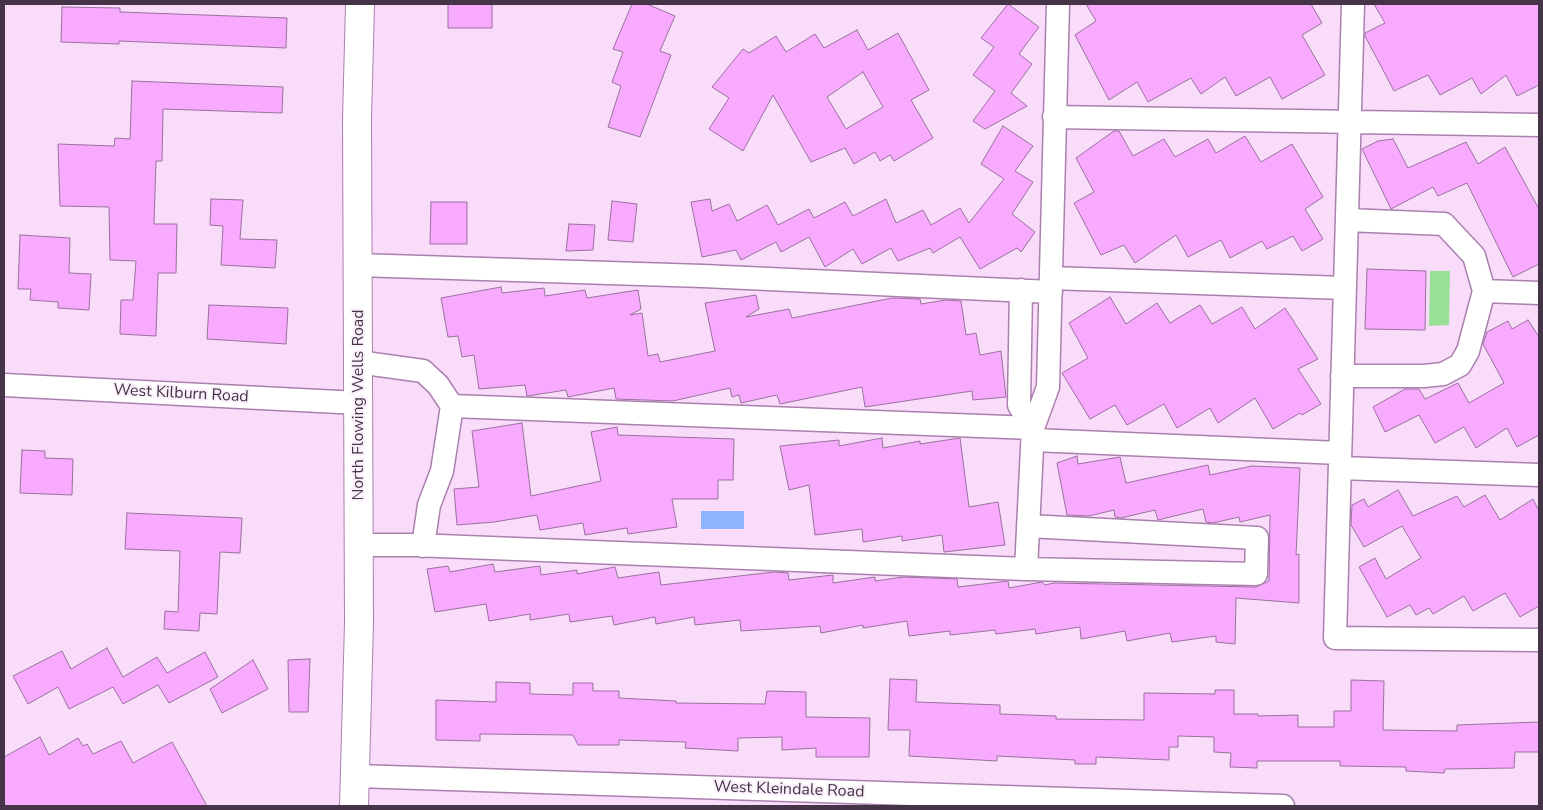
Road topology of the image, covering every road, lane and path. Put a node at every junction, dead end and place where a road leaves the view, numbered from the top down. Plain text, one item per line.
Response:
1 (360, 4) edge
2 (1058, 4) edge
3 (1353, 4) edge
4 (1054, 117) junction
5 (1350, 122) junction
6 (1539, 125) edge
7 (1347, 220) junction
8 (358, 265) junction
9 (1051, 285) junction
10 (1345, 288) junction
11 (1022, 290) junction
12 (1484, 291) junction
13 (1539, 293) edge
14 (358, 362) junction
15 (1342, 376) junction
16 (4, 385) edge
17 (359, 403) junction
18 (452, 406) junction
19 (1033, 434) junction
20 (1340, 460) junction
21 (1539, 475) edge
22 (1028, 526) junction
23 (359, 545) junction
24 (423, 546) junction
25 (1026, 569) junction
26 (1539, 640) edge
27 (356, 776) junction
28 (354, 806) edge
29 (1283, 806) edge

1 - 8 main road, North Flowing Wells Road
2 - 4 street
3 - 5 street
4 - 5 street
4 - 9 street
5 - 6 street
5 - 7 street
7 - 10 street
7 - 12 street
8 - 11 street
8 - 14 main road, North Flowing Wells Road
9 - 10 street
9 - 11 street
9 - 19 street
10 - 15 street
11 - 19 street
12 - 13 street
12 - 15 street
14 - 17 main road, North Flowing Wells Road
14 - 18 street
15 - 20 street
16 - 17 street, West Kilburn Road
17 - 23 main road, North Flowing Wells Road
18 - 19 street
18 - 24 street
19 - 20 street
19 - 22 street
20 - 21 street
20 - 26 street
22 - 25 street
22 - 25 street
23 - 24 street
23 - 27 main road, North Flowing Wells Road
24 - 25 street
27 - 28 main road, North Flowing Wells Road
27 - 29 street, West Kleindale Road

